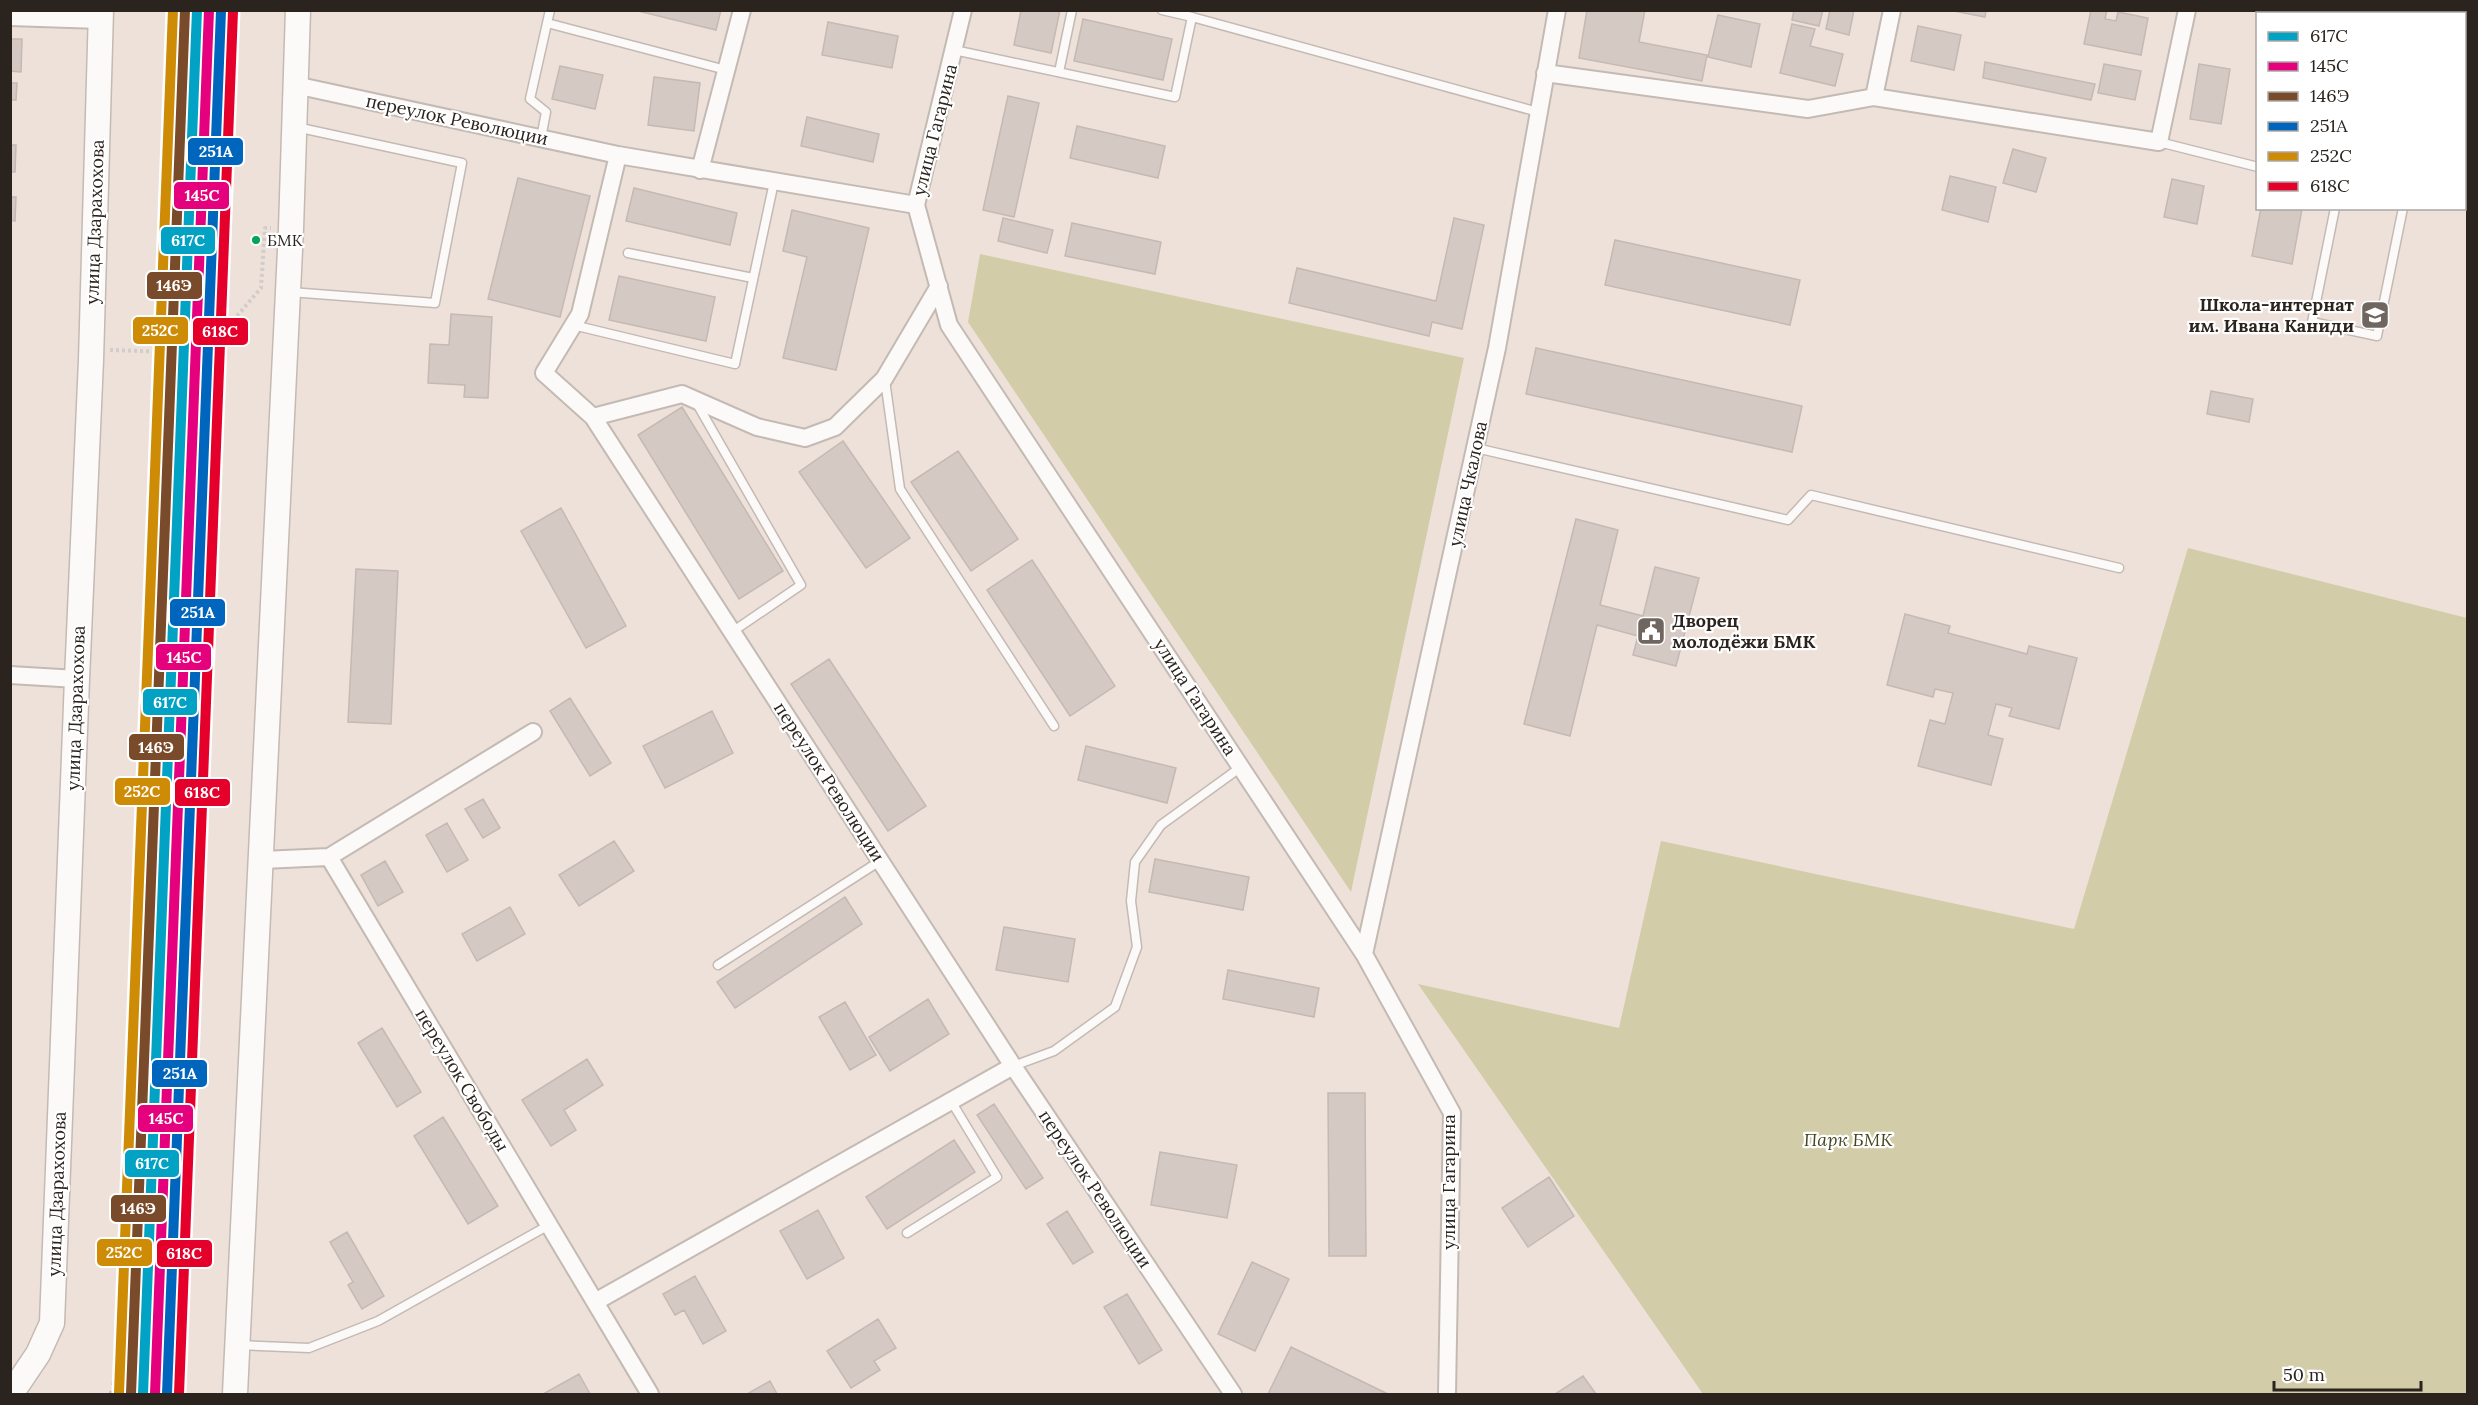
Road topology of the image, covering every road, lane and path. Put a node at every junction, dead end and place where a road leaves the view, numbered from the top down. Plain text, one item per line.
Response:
1 (298, 10) edge
2 (550, 10) edge
3 (742, 10) edge
4 (963, 10) edge
5 (1072, 10) edge
6 (1162, 10) edge
7 (1557, 10) edge
8 (1892, 10) edge
9 (2187, 10) edge
10 (100, 15) edge
11 (10, 17) edge
12 (1192, 17) junction
13 (547, 22) junction
14 (954, 50) junction
15 (726, 70) junction
16 (1059, 72) junction
17 (1545, 73) junction
18 (295, 85) junction
19 (1874, 97) junction
20 (1538, 112) junction
21 (294, 127) junction
22 (541, 138) junction
23 (2159, 142) junction
24 (618, 155) junction
25 (2256, 166) edge
26 (700, 170) junction
27 (774, 182) junction
28 (916, 205) junction
29 (2335, 210) edge
30 (2403, 210) edge
31 (291, 229) junction
32 (628, 253) dead end
33 (753, 278) junction
34 (939, 286) junction
35 (286, 292) junction
36 (572, 325) junction
37 (91, 350) junction
38 (884, 379) junction
39 (694, 399) junction
40 (593, 417) junction
41 (1476, 448) junction
42 (2119, 568) dead end
43 (732, 632) junction
44 (10, 675) edge
45 (76, 679) junction
46 (1054, 726) dead end
47 (533, 732) dead end
48 (1241, 767) junction
49 (329, 857) junction
50 (262, 860) junction
51 (880, 861) junction
52 (1364, 954) junction
53 (718, 965) dead end
54 (1013, 1066) junction
55 (951, 1101) junction
56 (549, 1225) junction
57 (907, 1233) dead end
58 (595, 1302) junction
59 (238, 1345) junction
60 (11, 1395) edge
61 (235, 1395) edge
62 (650, 1395) edge
63 (1233, 1395) edge
64 (1447, 1395) edge

1 - 18 street
2 - 13 lane
3 - 15 street
4 - 14 street, улица Гагарина
5 - 16 lane
6 - 12 lane
7 - 17 street, улица Чкалова
8 - 19 street
9 - 23 street
10 - 11 street
10 - 37 street, улица Дзарахохова
12 - 16 lane
12 - 20 lane
13 - 15 lane
13 - 22 lane
14 - 16 lane
14 - 28 street, улица Гагарина
15 - 26 street
17 - 19 street
17 - 20 street, улица Чкалова
18 - 21 street
18 - 22 street, переулок Революции
19 - 23 street
20 - 41 street, улица Чкалова
21 - 31 street
21 - 35 lane
22 - 24 street, переулок Революции
23 - 25 lane
24 - 26 street, переулок Революции
24 - 36 street, переулок Революции
26 - 27 street, переулок Революции
27 - 28 street, переулок Революции
27 - 33 lane
28 - 34 street, улица Гагарина
29 - 30 lane
31 - 35 street
31 - 37 path
32 - 33 lane
33 - 36 lane
34 - 38 street
34 - 48 street, улица Гагарина
35 - 50 street
36 - 40 street, переулок Революции
37 - 45 street, улица Дзарахохова
38 - 39 street
38 - 46 lane
39 - 40 street
39 - 43 lane
40 - 43 street, переулок Революции
41 - 42 lane
41 - 52 street, улица Чкалова
43 - 51 street, переулок Революции
44 - 45 street
45 - 60 street, улица Дзарахохова
47 - 49 street
48 - 52 street, улица Гагарина
48 - 54 lane
49 - 50 street
49 - 56 street, переулок Свободы
50 - 59 street
51 - 53 lane
51 - 54 street, переулок Революции
52 - 64 street, улица Гагарина
54 - 55 street
54 - 63 street, переулок Революции
55 - 57 lane
55 - 58 street
56 - 58 street, переулок Свободы
56 - 59 lane
58 - 62 street, переулок Свободы
59 - 61 street

